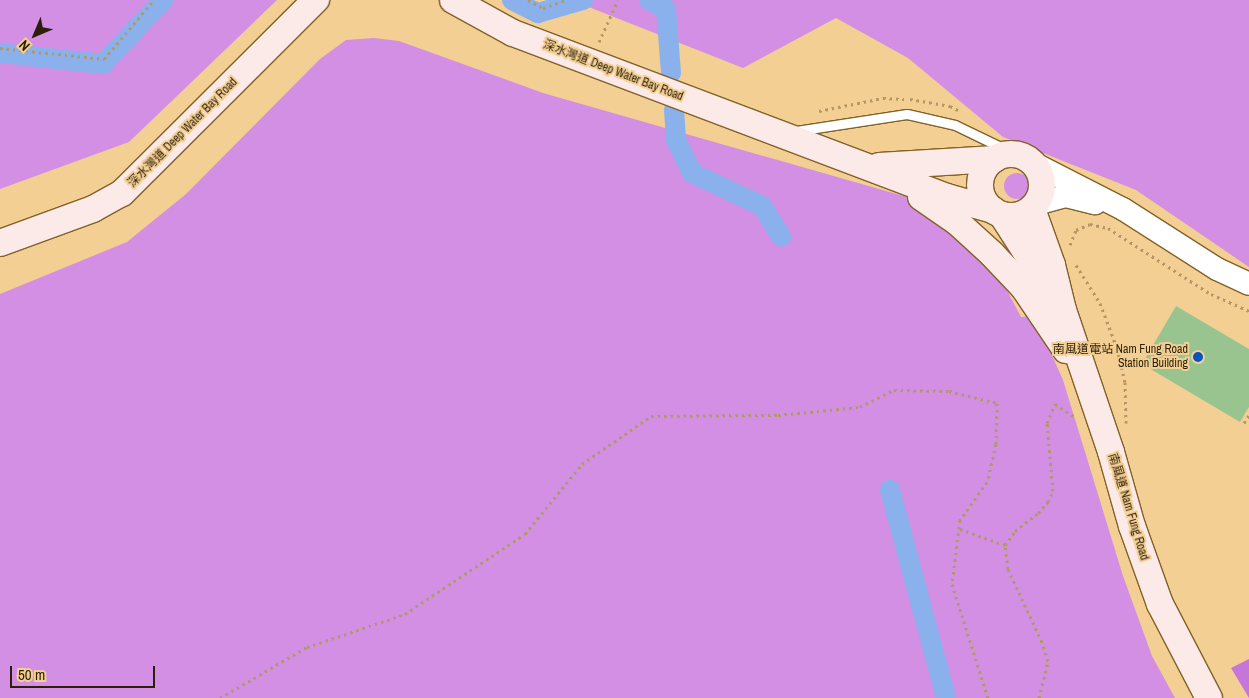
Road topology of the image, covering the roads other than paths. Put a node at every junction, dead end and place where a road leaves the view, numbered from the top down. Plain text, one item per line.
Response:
1 (316, 0) edge
2 (453, 0) edge
3 (778, 132) junction
4 (1014, 158) junction
5 (868, 165) junction
6 (1034, 206) junction
7 (1123, 210) junction
8 (998, 213) junction
9 (0, 243) edge
10 (1249, 284) edge
11 (1063, 310) junction
12 (1093, 396) junction
13 (1209, 698) edge

1 - 9 main road, 深水灣道 Deep Water Bay Road
2 - 3 main road, 深水灣道 Deep Water Bay Road
3 - 4 lane, 深水灣道 Deep Water Bay Road
3 - 5 main road, 深水灣道 Deep Water Bay Road
4 - 5 main road, 深水灣道 Deep Water Bay Road
4 - 6 main road
4 - 7 street, 深水灣道 Deep Water Bay Road
4 - 8 main road
5 - 8 main road, 深水灣道 Deep Water Bay Road
5 - 12 main road
6 - 7 street, 深水灣道 Deep Water Bay Road
6 - 8 main road
6 - 11 main road, 南風道 Nam Fung Road
7 - 10 street, 深水灣道 Deep Water Bay Road
8 - 11 main road, 南風道 Nam Fung Road
11 - 12 main road, 南風道 Nam Fung Road
12 - 13 main road, 南風道 Nam Fung Road

